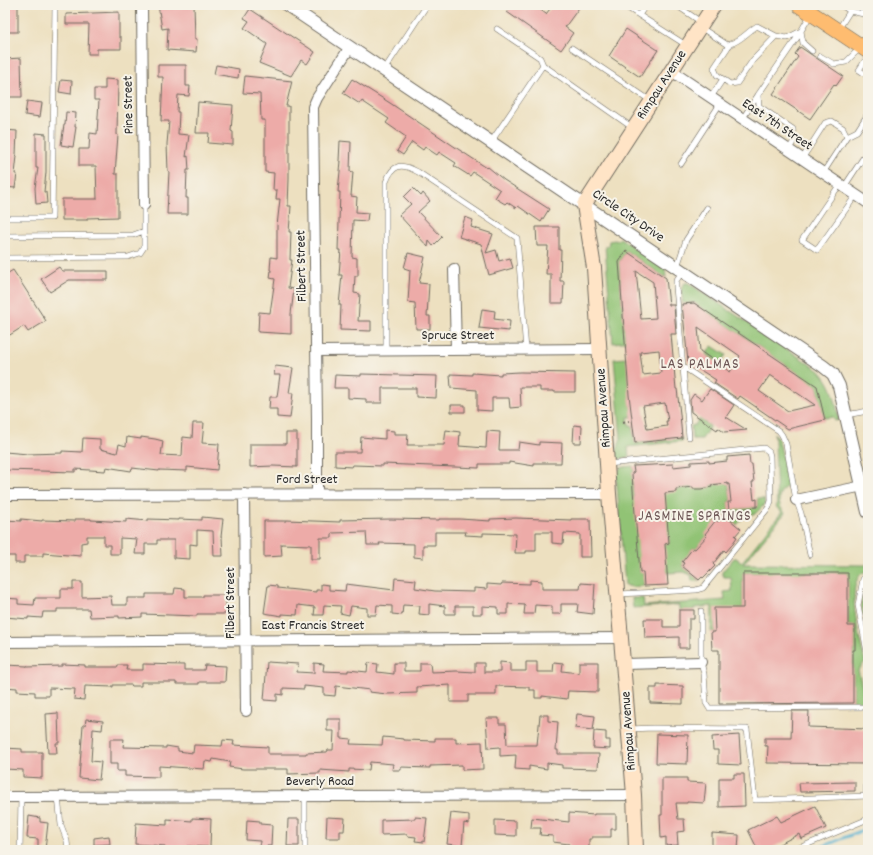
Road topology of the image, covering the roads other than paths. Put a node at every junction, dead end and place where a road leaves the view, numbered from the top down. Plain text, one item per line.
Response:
1 (55, 5) edge
2 (142, 5) edge
3 (623, 5) edge
4 (646, 5) edge
5 (676, 5) edge
6 (714, 5) edge
7 (841, 5) edge
8 (295, 7) edge
9 (425, 7) edge
10 (805, 9) edge
11 (850, 11) junction
12 (868, 14) edge
13 (639, 15) junction
14 (701, 24) junction
15 (497, 29) dead end
16 (838, 31) junction
17 (801, 32) junction
18 (776, 36) junction
19 (687, 46) junction
20 (729, 46) junction
21 (350, 48) junction
22 (572, 48) dead end
23 (812, 51) dead end
24 (866, 51) edge
25 (820, 56) dead end
26 (543, 65) junction
27 (384, 70) junction
28 (670, 70) junction
29 (868, 76) edge
30 (723, 79) junction
31 (758, 95) junction
32 (711, 97) junction
33 (651, 101) junction
34 (720, 104) junction
35 (868, 114) edge
36 (743, 118) junction
37 (634, 128) junction
38 (847, 136) junction
39 (490, 142) junction
40 (789, 150) junction
41 (867, 152) edge
42 (802, 159) junction
43 (681, 164) dead end
44 (823, 173) junction
45 (842, 186) junction
46 (856, 195) junction
47 (868, 203) edge
48 (144, 205) joint
49 (584, 205) junction
50 (707, 208) dead end
51 (5, 218) edge
52 (144, 231) junction
53 (5, 236) edge
54 (5, 258) edge
55 (454, 269) dead end
56 (680, 269) junction
57 (600, 349) junction
58 (386, 350) junction
59 (456, 350) junction
60 (526, 350) junction
61 (317, 351) junction
62 (682, 366) junction
63 (868, 411) edge
64 (846, 415) junction
65 (689, 437) dead end
66 (607, 464) junction
67 (863, 486) junction
68 (244, 494) junction
69 (317, 494) junction
70 (609, 494) junction
71 (5, 495) edge
72 (796, 500) junction
73 (868, 512) edge
74 (810, 555) dead end
75 (868, 575) edge
76 (618, 594) junction
77 (701, 611) dead end
78 (621, 638) junction
79 (245, 640) junction
80 (5, 642) edge
81 (868, 657) edge
82 (701, 662) junction
83 (624, 664) junction
84 (868, 707) edge
85 (246, 711) dead end
86 (629, 729) junction
87 (868, 770) edge
88 (634, 795) junction
89 (305, 796) junction
90 (867, 796) edge
91 (5, 797) edge
92 (21, 797) junction
93 (58, 797) junction
94 (868, 819) edge
95 (697, 848) dead end
96 (20, 850) edge
97 (68, 850) edge
98 (305, 850) edge
99 (636, 850) edge
100 (683, 850) edge
101 (794, 850) edge

1 - 51 lane
2 - 48 street, Pine Street
3 - 13 lane
4 - 13 lane
5 - 14 lane
6 - 14 main road, Rimpau Avenue
7 - 11 lane
8 - 21 street, Circle City Drive
9 - 27 lane
10 - 16 main road
10 - 17 lane
11 - 12 lane
11 - 16 lane
13 - 19 lane
14 - 19 main road, Rimpau Avenue
14 - 20 lane
15 - 26 lane
16 - 24 main road
17 - 18 lane
17 - 23 lane
17 - 31 lane
18 - 20 lane
18 - 30 lane
19 - 28 main road, Rimpau Avenue
20 - 30 lane
21 - 27 street, Circle City Drive
21 - 61 street, Filbert Street
22 - 33 lane
24 - 25 lane
24 - 29 lane
26 - 37 lane
26 - 39 lane
27 - 39 street, Circle City Drive
28 - 32 street, East 7th Street
28 - 33 main road, Rimpau Avenue
30 - 32 lane
31 - 36 lane
31 - 40 lane
32 - 34 street, East 7th Street
33 - 37 main road, Rimpau Avenue
34 - 36 street, East 7th Street
34 - 43 lane
35 - 38 lane
36 - 40 street, East 7th Street
37 - 49 main road, Rimpau Avenue
38 - 42 lane
38 - 44 lane
39 - 49 street, Circle City Drive
40 - 42 street, East 7th Street
41 - 45 lane
42 - 44 street, East 7th Street
44 - 45 street, East 7th Street
45 - 46 street, East 7th Street
45 - 46 lane
46 - 47 street, East 7th Street
48 - 52 lane
49 - 56 street, Circle City Drive
49 - 57 main road, Rimpau Avenue
50 - 56 lane
52 - 53 lane
52 - 54 lane
55 - 59 street
56 - 62 lane
56 - 64 street, Circle City Drive
57 - 60 street, Spruce Street
57 - 66 main road, Rimpau Avenue
58 - 59 street, Spruce Street
58 - 60 lane
58 - 61 street, Spruce Street
59 - 60 street, Spruce Street
61 - 69 street, Filbert Street
62 - 65 lane
62 - 72 lane
63 - 64 lane
64 - 67 street, Circle City Drive
66 - 70 main road, Rimpau Avenue
66 - 76 lane
67 - 72 street
67 - 73 street, Circle City Drive
68 - 69 street, Ford Street
68 - 71 street, Ford Street
68 - 79 street, Filbert Street
69 - 70 street, Ford Street
70 - 76 main road, Rimpau Avenue
72 - 74 lane
75 - 81 lane
76 - 78 main road, Rimpau Avenue
77 - 82 lane
78 - 79 street, East Francis Street
78 - 83 main road, Rimpau Avenue
79 - 80 street, East Francis Street
79 - 85 street, Filbert Street
82 - 83 street
82 - 84 lane
83 - 86 main road, Rimpau Avenue
86 - 88 main road, Rimpau Avenue
86 - 90 lane
87 - 90 lane
88 - 89 street, Beverly Road
88 - 99 main road, Rimpau Avenue
89 - 93 street, Beverly Road
89 - 98 lane
91 - 92 street, Beverly Road
92 - 93 street, Beverly Road
92 - 96 lane
93 - 97 lane
94 - 101 lane
95 - 100 lane

